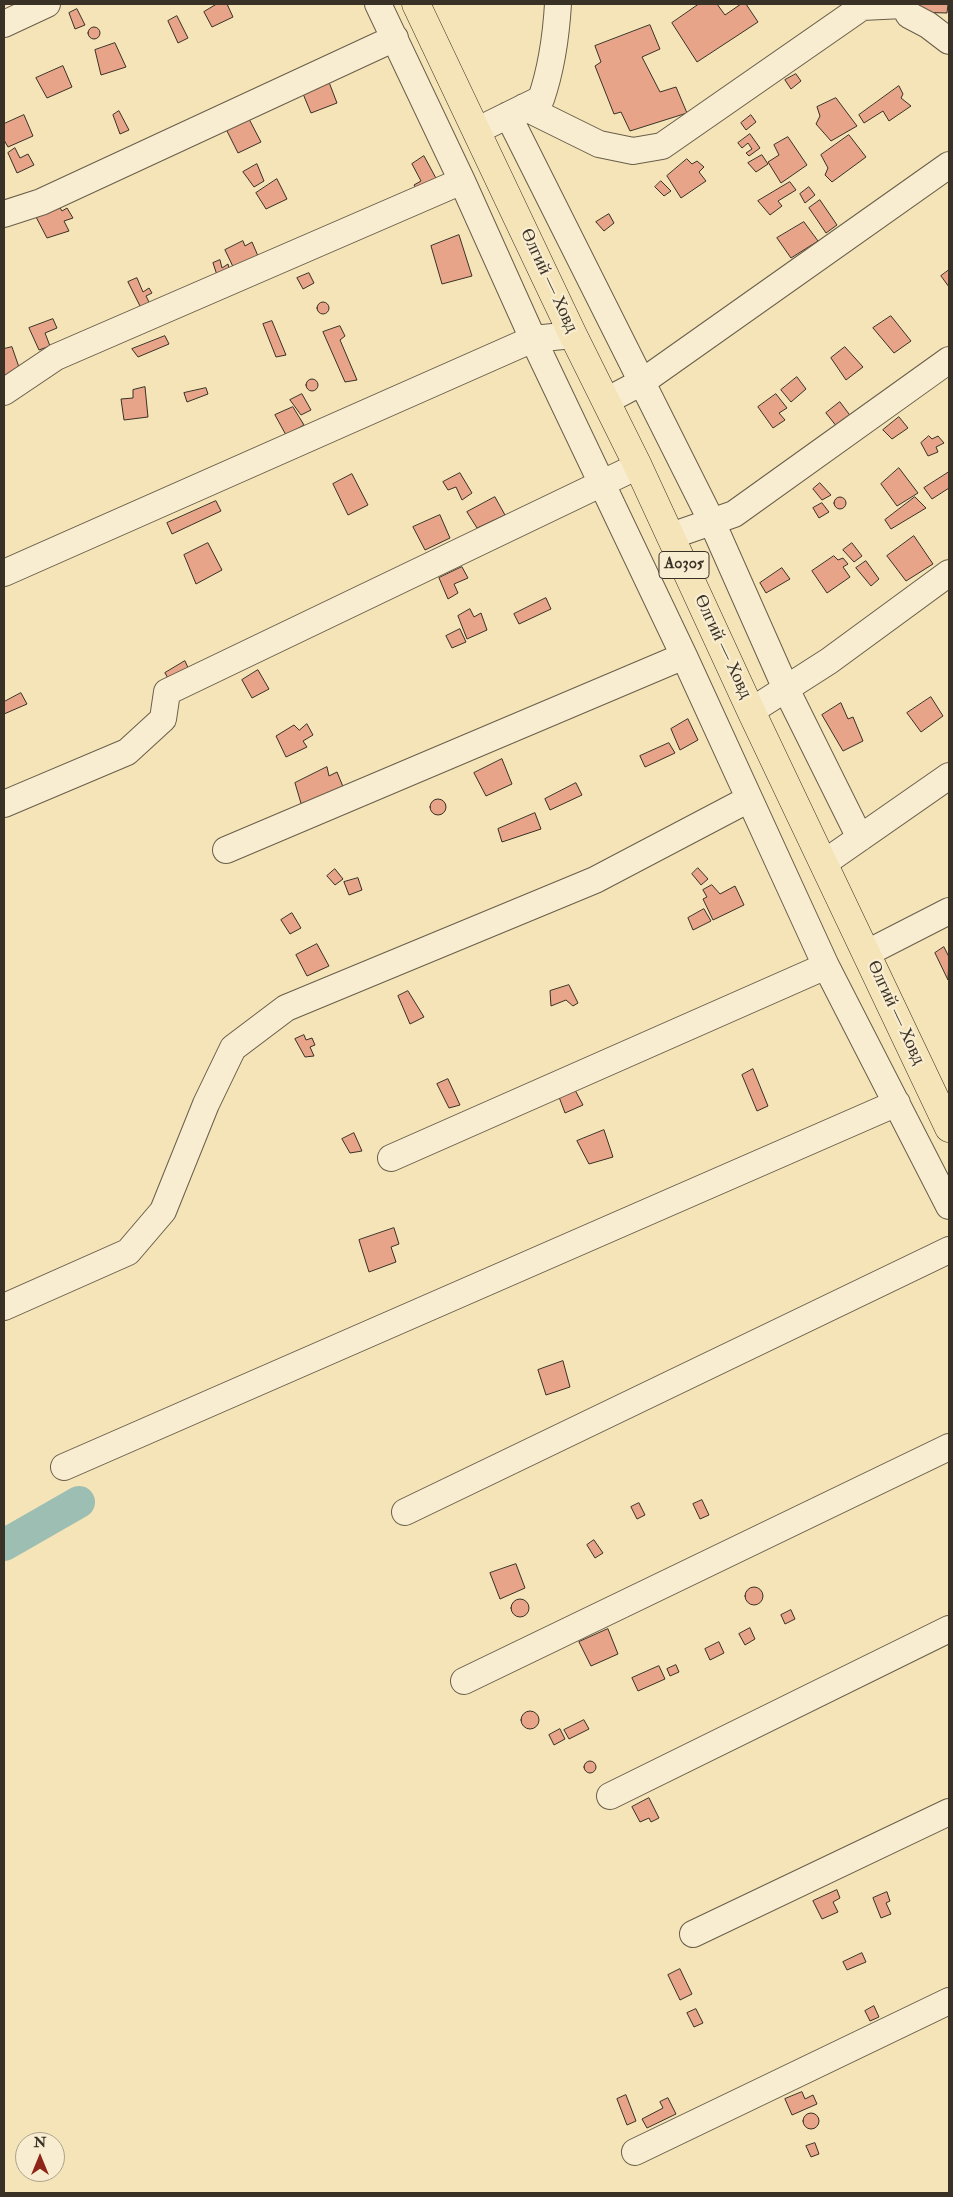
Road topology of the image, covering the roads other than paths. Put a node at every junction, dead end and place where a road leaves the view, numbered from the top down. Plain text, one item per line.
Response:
1 (47, 4) edge
2 (378, 4) edge
3 (416, 4) edge
4 (558, 4) edge
5 (903, 4) edge
6 (4, 24) edge
7 (395, 38) junction
8 (949, 41) edge
9 (516, 111) junction
10 (476, 131) junction
11 (949, 164) edge
12 (462, 181) junction
13 (4, 214) edge
14 (573, 335) junction
15 (533, 339) junction
16 (949, 360) edge
17 (642, 382) junction
18 (4, 392) edge
19 (606, 401) junction
20 (638, 466) junction
21 (602, 485) junction
22 (712, 522) junction
23 (671, 536) junction
24 (4, 573) edge
25 (949, 573) edge
26 (684, 656) junction
27 (786, 689) junction
28 (751, 711) junction
29 (949, 776) edge
30 (749, 799) junction
31 (4, 804) edge
32 (860, 838) junction
33 (226, 850) dead end
34 (824, 863) junction
35 (949, 911) edge
36 (867, 953) junction
37 (826, 966) junction
38 (942, 1094) edge
39 (896, 1103) junction
40 (949, 1128) edge
41 (391, 1158) dead end
42 (949, 1206) edge
43 (949, 1250) edge
44 (4, 1307) edge
45 (949, 1447) edge
46 (64, 1467) dead end
47 (404, 1512) dead end
48 (949, 1629) edge
49 (464, 1681) dead end
50 (610, 1796) dead end
51 (949, 1812) edge
52 (693, 1934) dead end
53 (949, 2001) edge
54 (635, 2152) dead end

1 - 6 street
2 - 7 street
3 - 10 highway, Өлгий — Ховд / A0305
4 - 9 street
5 - 8 street
5 - 9 street
7 - 12 street
7 - 13 street
9 - 10 street
9 - 17 street
10 - 14 highway, Өлгий — Ховд / A0305
11 - 17 street
12 - 15 street
12 - 18 street
14 - 15 street
14 - 19 highway, Өлгий — Ховд / A0305
15 - 21 street
15 - 24 street
16 - 22 street
17 - 19 street
17 - 22 street
19 - 20 highway, Өлгий — Ховд / A0305
20 - 21 street
20 - 23 highway, Өлгий — Ховд / A0305
21 - 26 street
21 - 31 street
22 - 23 street
22 - 27 street
23 - 28 highway, Өлгий — Ховд / A0305
25 - 27 street
26 - 30 street
26 - 33 street
27 - 28 street
27 - 32 street
28 - 34 highway, Өлгий — Ховд / A0305
29 - 32 street
30 - 37 street
30 - 44 street
32 - 34 street
34 - 36 highway, Өлгий — Ховд / A0305
35 - 36 street
36 - 38 highway, Өлгий — Ховд / A0305
37 - 39 street
37 - 41 street
38 - 40 highway, Өлгий — Ховд / A0305
39 - 42 street
39 - 46 street
43 - 47 street
45 - 49 street
48 - 50 street
51 - 52 street
53 - 54 street

